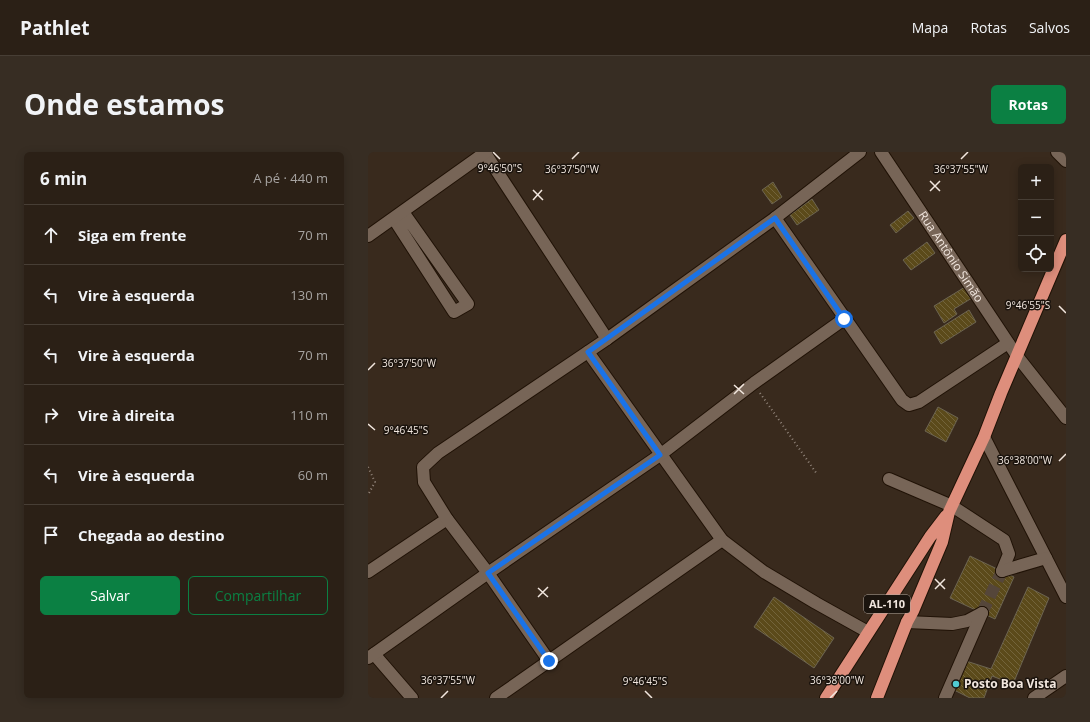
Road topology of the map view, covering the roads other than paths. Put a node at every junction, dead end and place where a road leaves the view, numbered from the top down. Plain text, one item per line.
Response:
1 (485, 152) edge
2 (860, 152) edge
3 (881, 152) edge
4 (1057, 152) edge
5 (1066, 161) edge
6 (398, 216) junction
7 (775, 218) junction
8 (368, 236) edge
9 (1066, 240) edge
10 (844, 319) junction
11 (607, 338) junction
12 (1008, 342) junction
13 (588, 352) junction
14 (1017, 356) junction
15 (1066, 418) edge
16 (984, 437) junction
17 (660, 455) junction
18 (889, 479) dead end
19 (950, 509) junction
20 (447, 519) junction
21 (722, 540) junction
22 (1046, 558) junction
23 (368, 572) edge
24 (488, 573) junction
25 (1066, 597) edge
26 (907, 622) junction
27 (868, 632) junction
28 (371, 656) edge
29 (549, 661) junction
30 (1066, 676) edge
31 (412, 698) edge
32 (496, 698) edge
33 (826, 698) edge
34 (877, 698) edge
35 (945, 698) edge
36 (1034, 698) edge

1 - 6 street
1 - 11 street
2 - 7 street
3 - 12 street, Rua Antônio Simão
4 - 5 street
6 - 6 street
6 - 8 street
7 - 10 street
7 - 11 street
9 - 14 highway, AL-110
10 - 12 street
10 - 17 street
11 - 13 street
12 - 14 street, Rua Antônio Simão
13 - 17 street
13 - 20 street
14 - 15 street, Rua Antônio Simão
14 - 16 highway, AL-110
16 - 19 highway, AL-110
16 - 22 street
17 - 21 street
17 - 24 street
18 - 19 street
19 - 22 street
19 - 26 highway, AL-110
19 - 27 highway, AL-110
20 - 23 street
20 - 24 street
21 - 27 street
21 - 29 street
22 - 25 street
24 - 28 street
24 - 29 street
26 - 34 highway, AL-110
26 - 35 street
27 - 33 highway, AL-110
28 - 31 street
29 - 32 street
30 - 36 street

